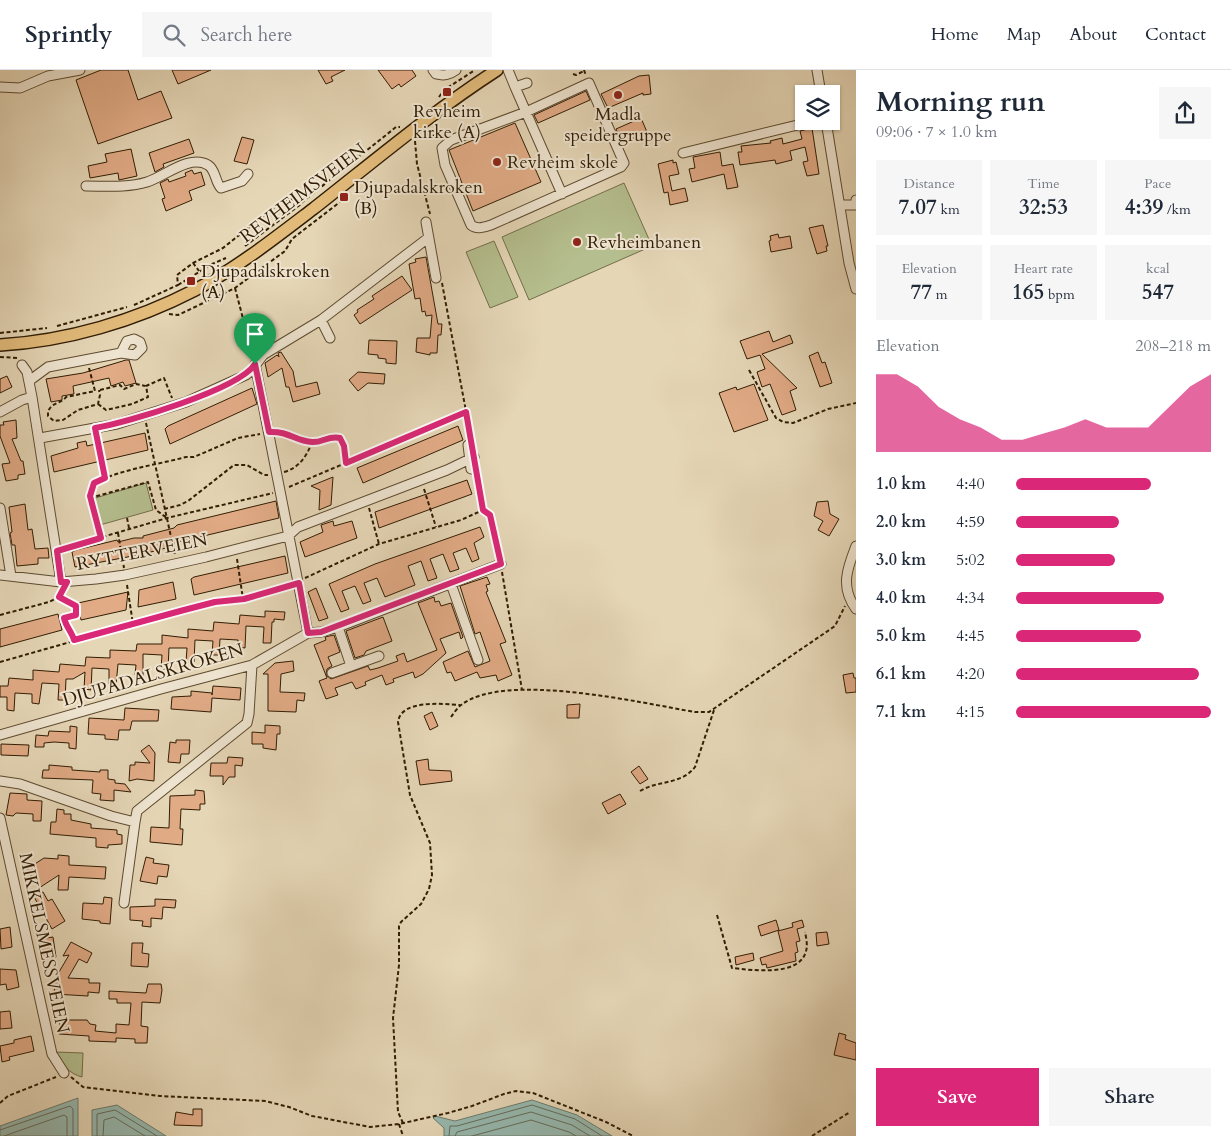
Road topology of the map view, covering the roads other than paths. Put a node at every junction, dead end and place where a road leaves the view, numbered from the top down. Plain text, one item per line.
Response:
1 (80, 70) edge
2 (434, 70) edge
3 (456, 70) edge
4 (497, 70) edge
5 (508, 70) edge
6 (817, 70) edge
7 (527, 84) dead end
8 (820, 85) edge
9 (0, 87) edge
10 (515, 87) junction
11 (526, 112) junction
12 (795, 126) edge
13 (828, 130) edge
14 (682, 153) dead end
15 (248, 174) dead end
16 (86, 186) dead end
17 (562, 194) junction
18 (856, 200) edge
19 (840, 205) junction
20 (428, 219) road end
21 (428, 238) junction
22 (439, 278) road end
23 (856, 289) edge
24 (320, 320) junction
25 (330, 338) dead end
26 (0, 345) edge
27 (121, 353) dead end
28 (21, 362) road end
29 (255, 364) junction
30 (29, 381) junction
31 (32, 397) junction
32 (0, 412) edge
33 (40, 438) junction
34 (468, 445) dead end
35 (472, 458) junction
36 (471, 469) dead end
37 (0, 508) edge
38 (288, 536) junction
39 (856, 546) edge
40 (501, 564) road end
41 (0, 576) edge
42 (11, 576) junction
43 (64, 582) junction
44 (451, 584) junction
45 (856, 609) edge
46 (338, 627) junction
47 (308, 633) junction
48 (379, 656) dead end
49 (478, 660) dead end
50 (252, 665) junction
51 (351, 666) junction
52 (332, 673) dead end
53 (0, 735) edge
54 (0, 782) edge
55 (0, 821) edge
56 (135, 822) junction
57 (124, 903) dead end
58 (64, 1073) road end

1 - 9 street
2 - 3 street
4 - 26 main road, REVHEIMSVEIEN
5 - 10 street
6 - 8 street
7 - 10 street
10 - 11 street
11 - 17 street
11 - 17 street
11 - 17 street
12 - 14 street
13 - 19 street
15 - 16 street
18 - 19 street
19 - 23 street
20 - 21 street
21 - 22 street
21 - 24 street
24 - 25 street
24 - 29 street
27 - 30 street
28 - 30 street
29 - 33 street
29 - 38 street
30 - 31 street
31 - 32 street
31 - 33 street
33 - 43 street
34 - 35 street
35 - 36 street
35 - 38 street, RYTTERVEIEN
37 - 42 street
38 - 43 street, RYTTERVEIEN
38 - 47 street
39 - 45 street
40 - 44 street, DJUPADALSKROKEN
41 - 42 street, RYTTERVEIEN
42 - 43 street, RYTTERVEIEN
44 - 46 street, DJUPADALSKROKEN
44 - 49 street
46 - 47 street, DJUPADALSKROKEN
46 - 51 street
47 - 50 street, DJUPADALSKROKEN
48 - 51 street
50 - 53 street, DJUPADALSKROKEN
50 - 56 street
51 - 52 street
54 - 56 street
55 - 58 street, MIKKELSMESSVEIEN
56 - 57 street

